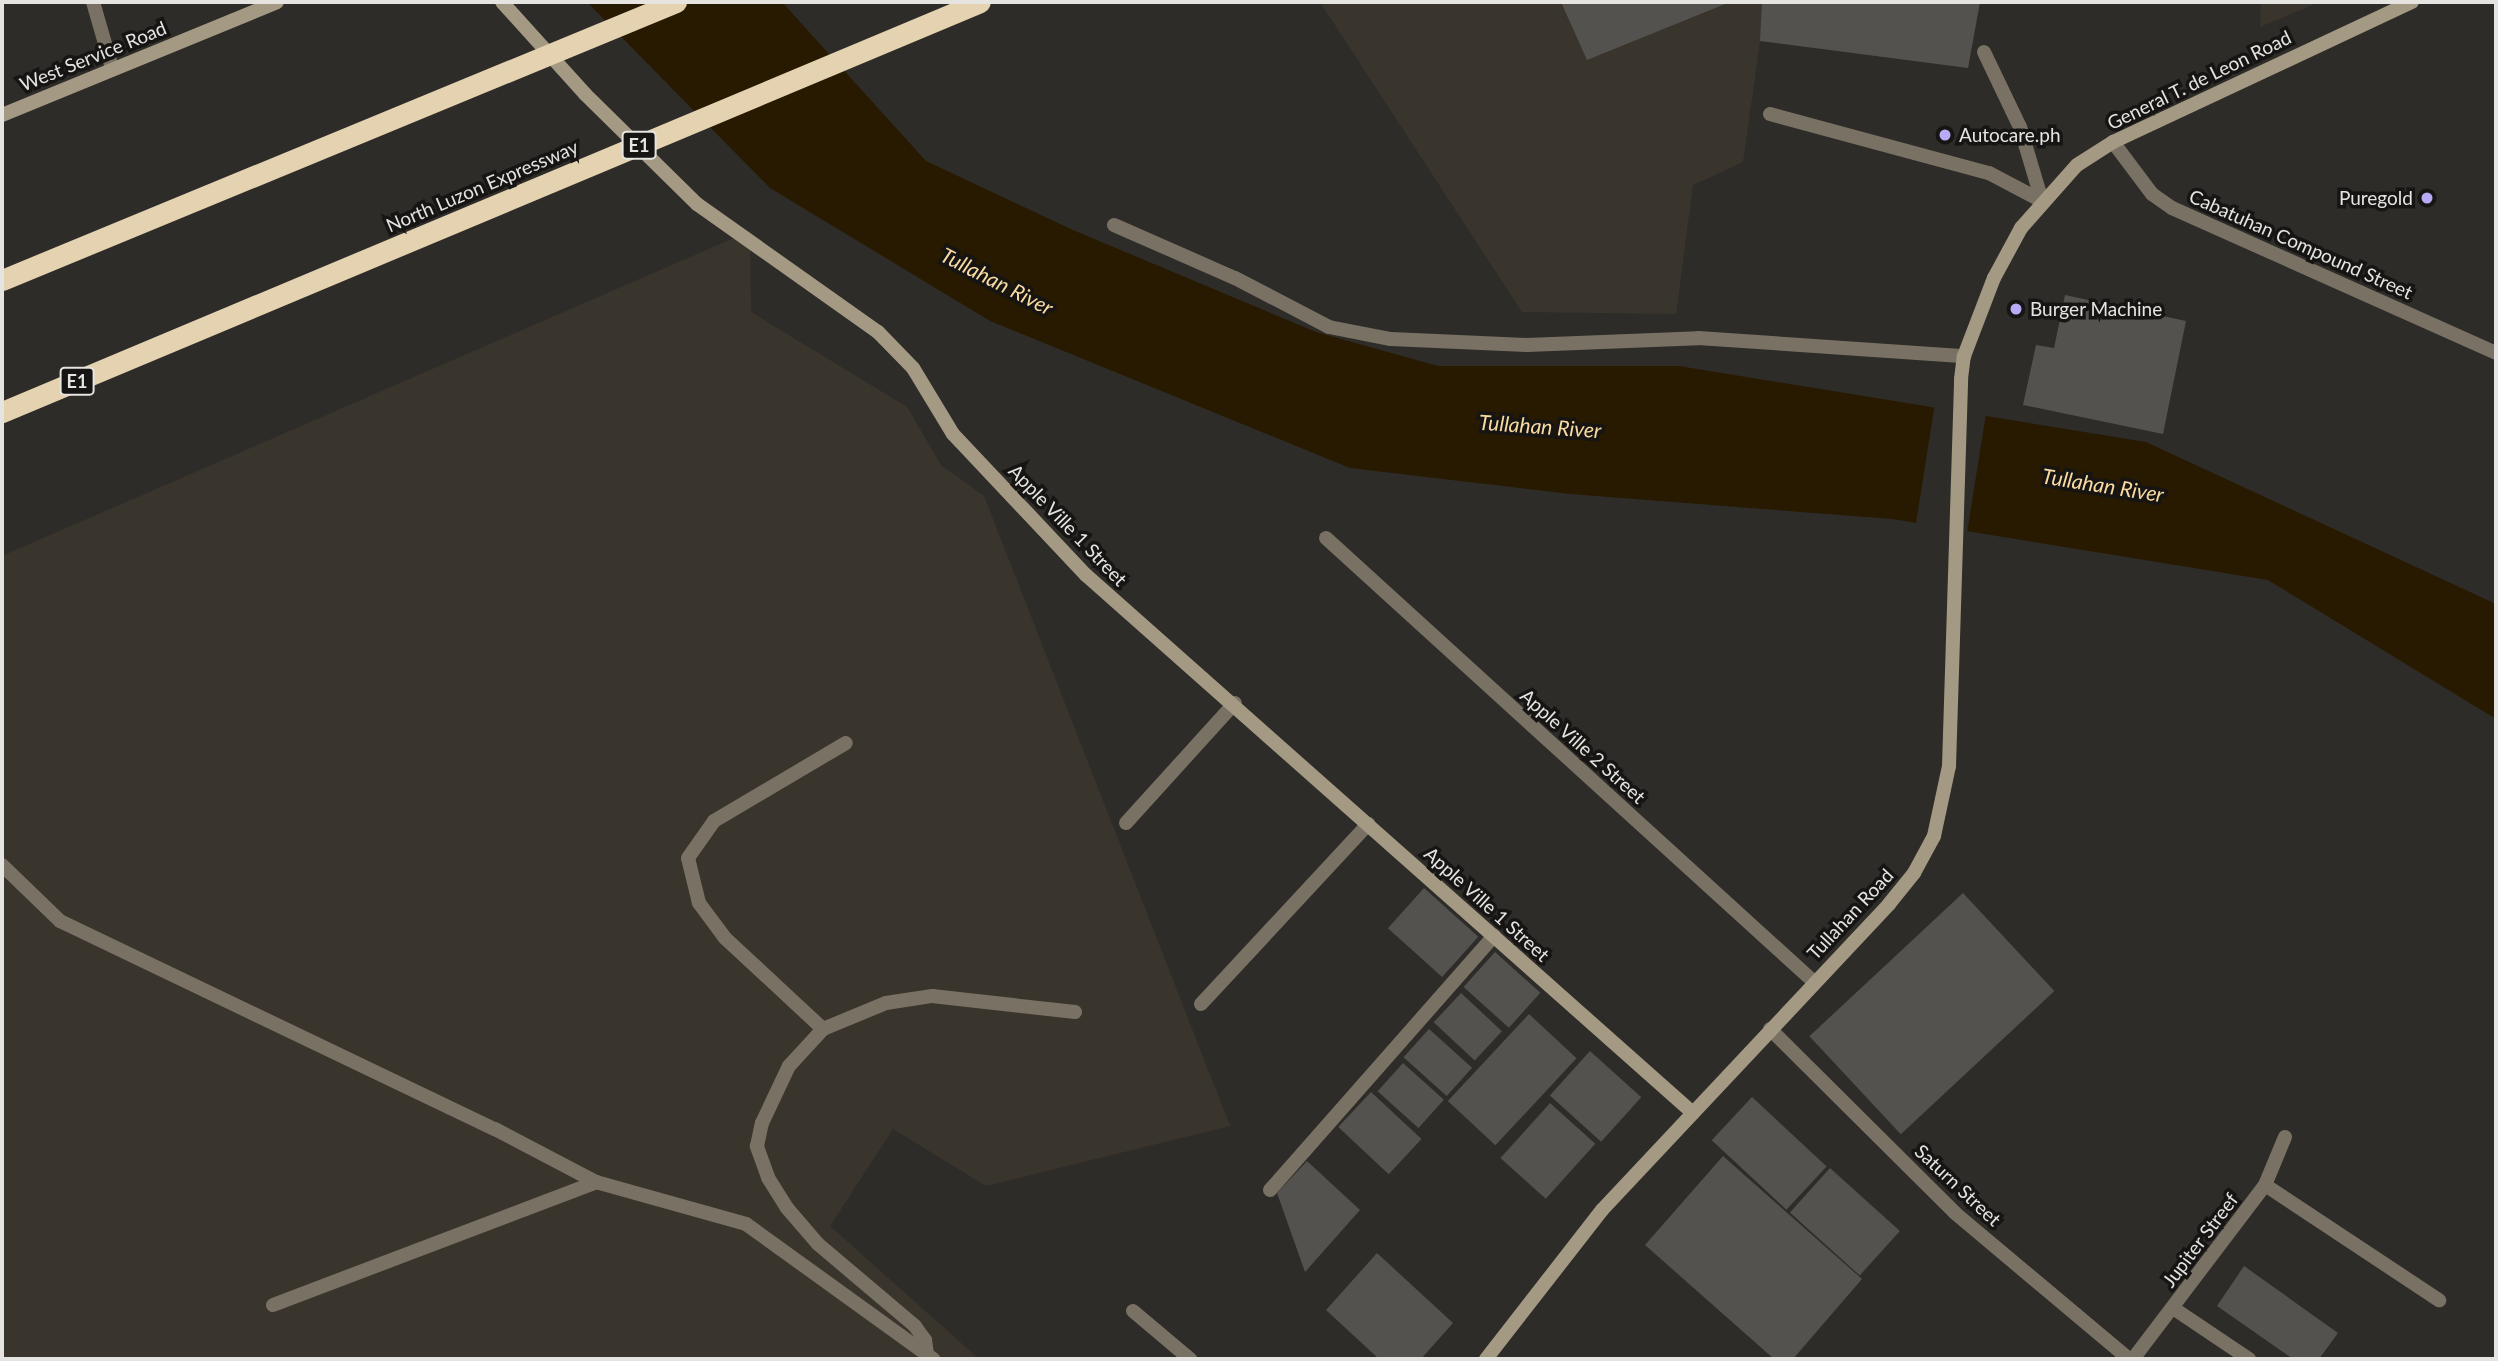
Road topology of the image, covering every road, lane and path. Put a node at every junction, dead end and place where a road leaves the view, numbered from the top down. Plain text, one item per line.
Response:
1 (93, 2) edge
2 (277, 2) edge
3 (502, 2) edge
4 (676, 2) edge
5 (980, 2) edge
6 (2412, 2) edge
7 (1984, 52) dead end
8 (112, 68) junction
9 (1770, 114) dead end
10 (2, 115) edge
11 (2113, 142) junction
12 (2042, 201) junction
13 (1114, 225) dead end
14 (2, 280) edge
15 (2496, 353) edge
16 (1965, 356) junction
17 (1961, 379) joint
18 (2, 412) edge
19 (1326, 538) dead end
20 (1235, 704) junction
21 (846, 743) dead end
22 (1126, 823) dead end
23 (1368, 824) junction
24 (2, 865) edge
25 (1494, 936) junction
26 (1814, 982) junction
27 (1201, 1004) dead end
28 (1075, 1012) dead end
29 (823, 1029) junction
30 (1770, 1029) junction
31 (1693, 1113) junction
32 (2285, 1137) dead end
33 (596, 1182) junction
34 (2264, 1185) junction
35 (1270, 1190) dead end
36 (2439, 1300) dead end
37 (273, 1305) dead end
38 (2173, 1308) junction
39 (1133, 1311) dead end
40 (930, 1357) edge
41 (1190, 1359) edge
42 (1486, 1359) edge
43 (2131, 1359) edge
44 (2249, 1359) edge

1 - 8 street
2 - 8 main road, West Service Road
3 - 20 main road, Apple Ville 1 Street
4 - 14 highway
5 - 18 highway, North Luzon Expressway / E1
6 - 11 main road, General T. de Leon Road
7 - 12 street
8 - 10 main road, West Service Road
9 - 12 street
11 - 12 main road, General T. de Leon Road
11 - 15 street, Cabatuhan Compound Street
12 - 16 main road, General T. de Leon Road
13 - 16 street
16 - 17 main road, General T. de Leon Road
17 - 26 main road, Tullahan Road
19 - 26 street, Apple Ville 2 Street
20 - 22 street
20 - 23 main road, Apple Ville 1 Street
21 - 29 street
23 - 25 main road, Apple Ville 1 Street
23 - 27 street
24 - 33 street
25 - 31 main road, Apple Ville 1 Street
25 - 35 street
26 - 30 main road, Tullahan Road
28 - 29 street
29 - 40 street
30 - 31 main road, Tullahan Road
30 - 43 street, Saturn Street
31 - 42 main road, Tullahan Road
32 - 34 street, Jupiter Streef
33 - 37 street
33 - 40 street
34 - 36 street
34 - 38 street, Jupiter Streef
38 - 43 street, Jupiter Streef
38 - 44 street
39 - 41 street

